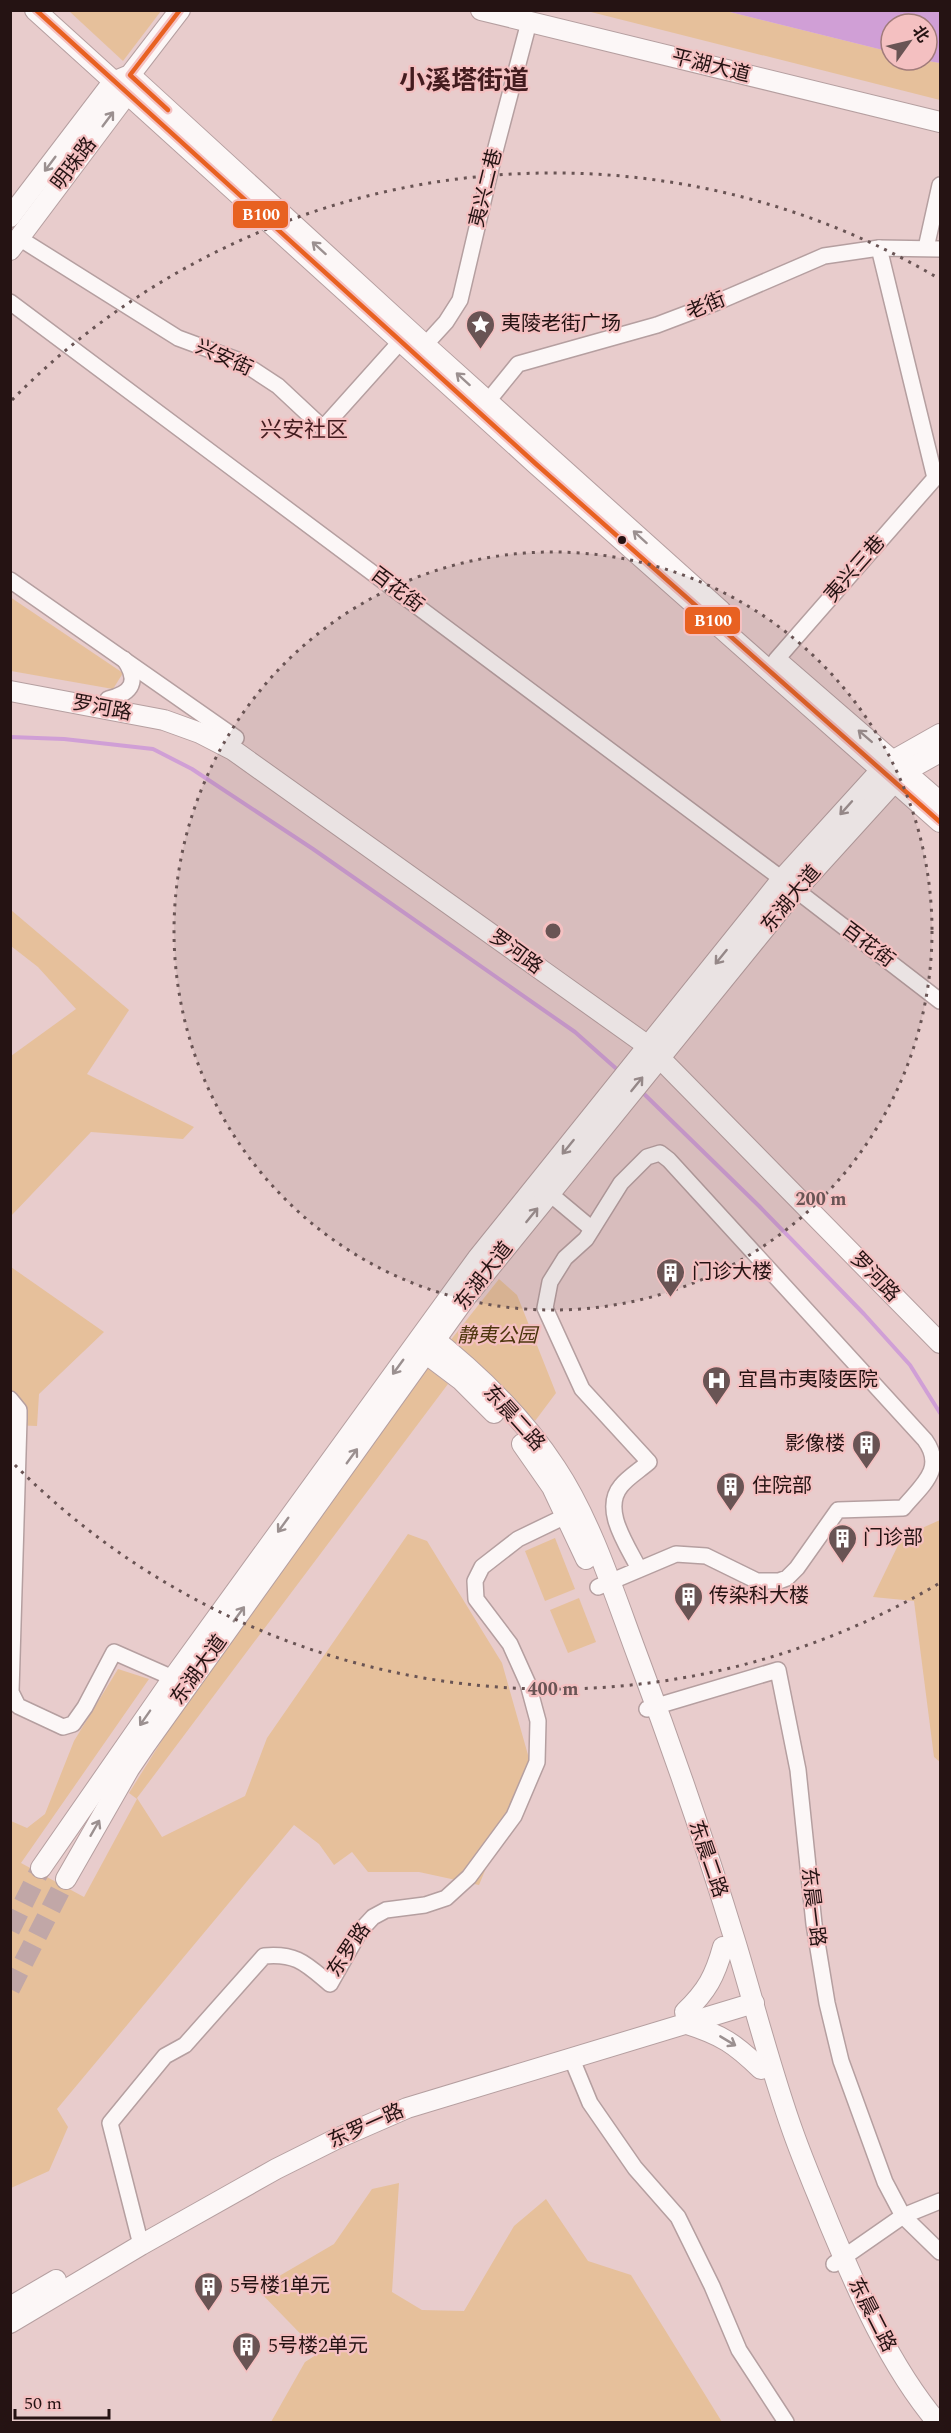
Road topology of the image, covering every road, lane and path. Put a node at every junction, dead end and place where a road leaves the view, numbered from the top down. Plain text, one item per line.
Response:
1 (35, 10) edge
2 (180, 10) edge
3 (481, 10) edge
4 (529, 16) edge
5 (123, 84) junction
6 (940, 110) edge
7 (940, 122) edge
8 (940, 185) edge
9 (10, 217) edge
10 (15, 244) edge
11 (879, 248) junction
12 (933, 249) edge
13 (10, 302) edge
14 (400, 342) junction
15 (425, 345) junction
16 (488, 401) junction
17 (938, 477) edge
18 (10, 580) edge
19 (124, 659) junction
20 (776, 660) junction
21 (10, 681) edge
22 (10, 691) edge
23 (108, 699) junction
24 (940, 734) edge
25 (236, 738) junction
26 (940, 752) edge
27 (894, 771) junction
28 (940, 802) edge
29 (940, 822) edge
30 (789, 885) junction
31 (940, 1001) edge
32 (658, 1047) junction
33 (608, 1104) junction
34 (549, 1193) junction
35 (592, 1229) junction
36 (940, 1329) edge
37 (425, 1342) junction
38 (940, 1343) edge
39 (10, 1399) edge
40 (573, 1513) junction
41 (639, 1569) junction
42 (604, 1585) junction
43 (173, 1677) junction
44 (651, 1707) junction
45 (41, 1868) tunnel mouth
46 (66, 1879) tunnel mouth
47 (723, 1947) junction
48 (746, 1999) junction
49 (686, 2018) junction
50 (571, 2057) junction
51 (761, 2069) junction
52 (940, 2201) edge
53 (903, 2216) junction
54 (139, 2239) junction
55 (940, 2252) edge
56 (839, 2262) junction
57 (10, 2307) edge
58 (10, 2323) edge
59 (786, 2422) edge
60 (925, 2422) edge
61 (937, 2422) edge

1 - 5 main road
2 - 5 main road, 明珠路
3 - 4 main road, 平湖大道
4 - 6 main road, 平湖大道
4 - 7 main road, 平湖大道
4 - 15 street, 夷兴二巷
5 -> 9 main road, 明珠路
10 -> 5 main road, 明珠路
5 - 14 main road
15 -> 5 main road
8 - 12 street
10 - 14 street, 兴安街
11 - 12 street, 老街
11 - 16 street, 老街
11 - 17 street, 夷兴三巷
13 - 30 street, 百花街
14 - 27 main road
16 -> 15 main road
20 -> 16 main road
17 - 20 street, 夷兴三巷
18 - 19 street, 罗河路
19 - 23 street
19 - 25 street, 罗河路
27 -> 20 main road
21 - 23 main road, 罗河路
22 - 32 main road, 罗河路
23 - 25 main road, 罗河路
24 - 27 main road, 东湖大道
25 - 32 main road, 罗河路
26 - 27 main road, 东湖大道
27 - 28 main road
27 - 29 main road
27 - 30 main road, 东湖大道
30 - 31 street, 百花街
30 - 32 main road, 东湖大道
32 - 33 main road, 东湖大道
32 - 36 main road, 罗河路
32 - 38 main road, 罗河路
33 - 34 main road, 东湖大道
33 -> 37 main road, 东湖大道
34 - 35 street
37 -> 34 main road, 东湖大道
35 - 41 street
35 - 41 street
37 - 40 main road, 东晨二路
37 -> 43 main road, 东湖大道
46 -> 37 main road, 东湖大道
39 - 43 street
40 - 42 main road, 东晨二路
40 - 54 street, 东罗路
41 - 42 street
42 - 44 main road, 东晨二路
43 -> 45 main road, 东湖大道
44 - 47 main road, 东晨二路
44 - 48 main road, 东晨二路
44 - 53 street, 东晨一路
47 - 48 main road, 东晨二路
47 - 49 main road
48 - 49 main road, 东罗一路
48 - 51 main road, 东晨二路
48 - 56 main road, 东晨二路
49 - 50 main road, 东罗一路
49 -> 51 main road
49 - 54 main road, 东罗一路
50 - 54 main road, 东罗一路
50 - 59 street
51 - 56 main road, 东晨二路
52 - 53 street
53 - 55 street, 东晨一路
53 - 56 street
54 - 57 main road, 东罗一路
54 - 58 main road, 东罗一路
56 - 60 main road, 东晨二路
56 - 61 main road, 东晨二路

